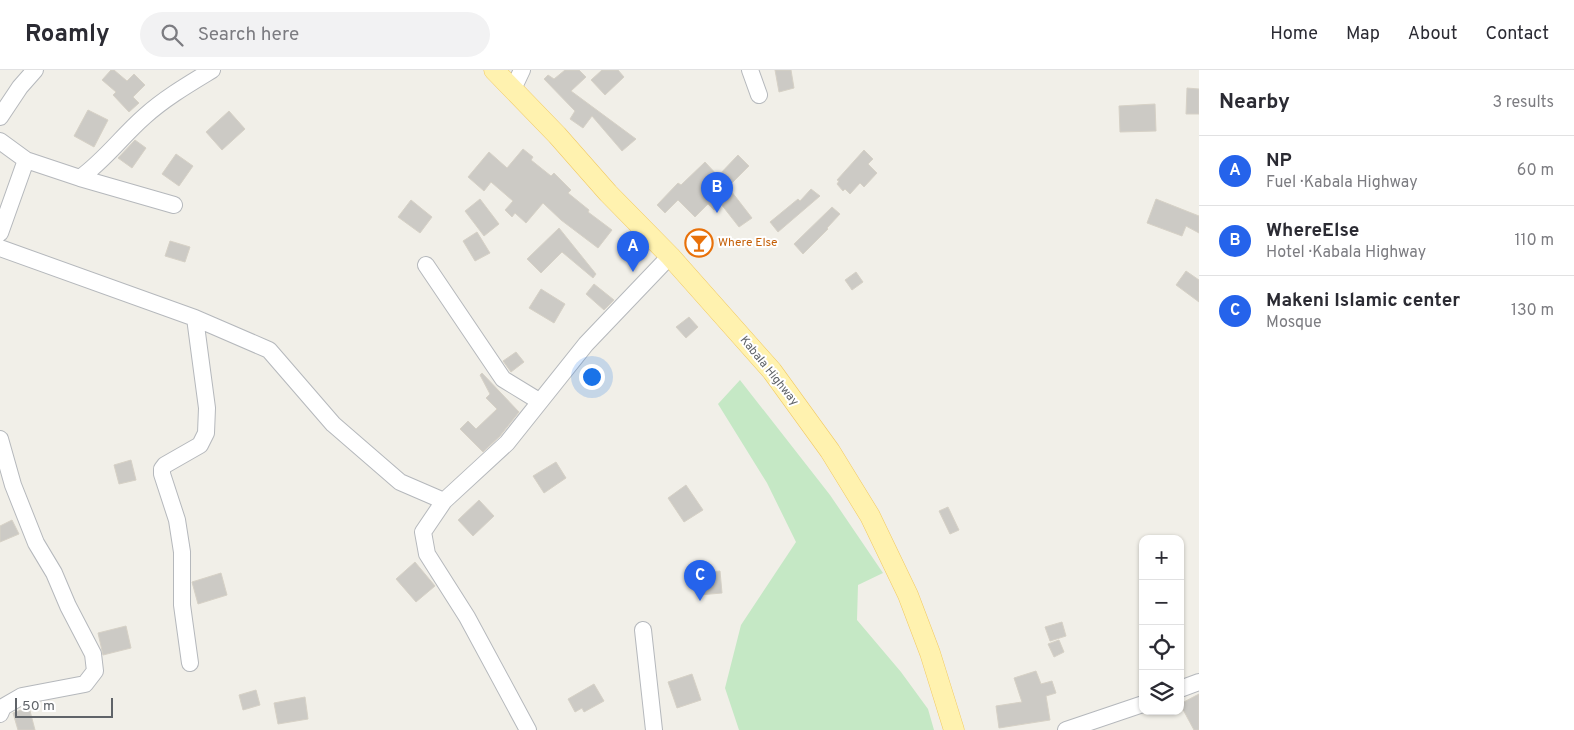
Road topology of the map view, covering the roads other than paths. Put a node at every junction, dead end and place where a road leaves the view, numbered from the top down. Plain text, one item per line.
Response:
1 (35, 70) edge
2 (212, 70) edge
3 (494, 70) edge
4 (522, 70) edge
5 (750, 70) edge
6 (513, 90) junction
7 (759, 95) dead end
8 (0, 117) edge
9 (0, 141) edge
10 (26, 160) junction
11 (80, 178) junction
12 (174, 205) dead end
13 (0, 232) edge
14 (0, 248) edge
15 (670, 256) junction
16 (426, 265) dead end
17 (195, 318) junction
18 (539, 401) junction
19 (0, 439) edge
20 (444, 501) junction
21 (643, 630) dead end
22 (190, 663) dead end
23 (1199, 682) edge
24 (1184, 688) edge
25 (1139, 705) edge
26 (0, 714) edge
27 (528, 730) edge
28 (654, 730) edge
29 (954, 730) edge
30 (1066, 730) edge

1 - 8 street
2 - 11 street
3 - 6 main road, Kabala Highway
4 - 6 street
5 - 7 street
6 - 15 main road, Kabala Highway
9 - 10 street
10 - 11 street
10 - 13 street
11 - 12 street
14 - 17 street
15 - 18 street
15 - 29 main road, Kabala Highway
16 - 18 street
17 - 20 street
17 - 22 street
18 - 20 street
19 - 26 street
20 - 27 street
21 - 28 street
23 - 24 street
25 - 30 street

